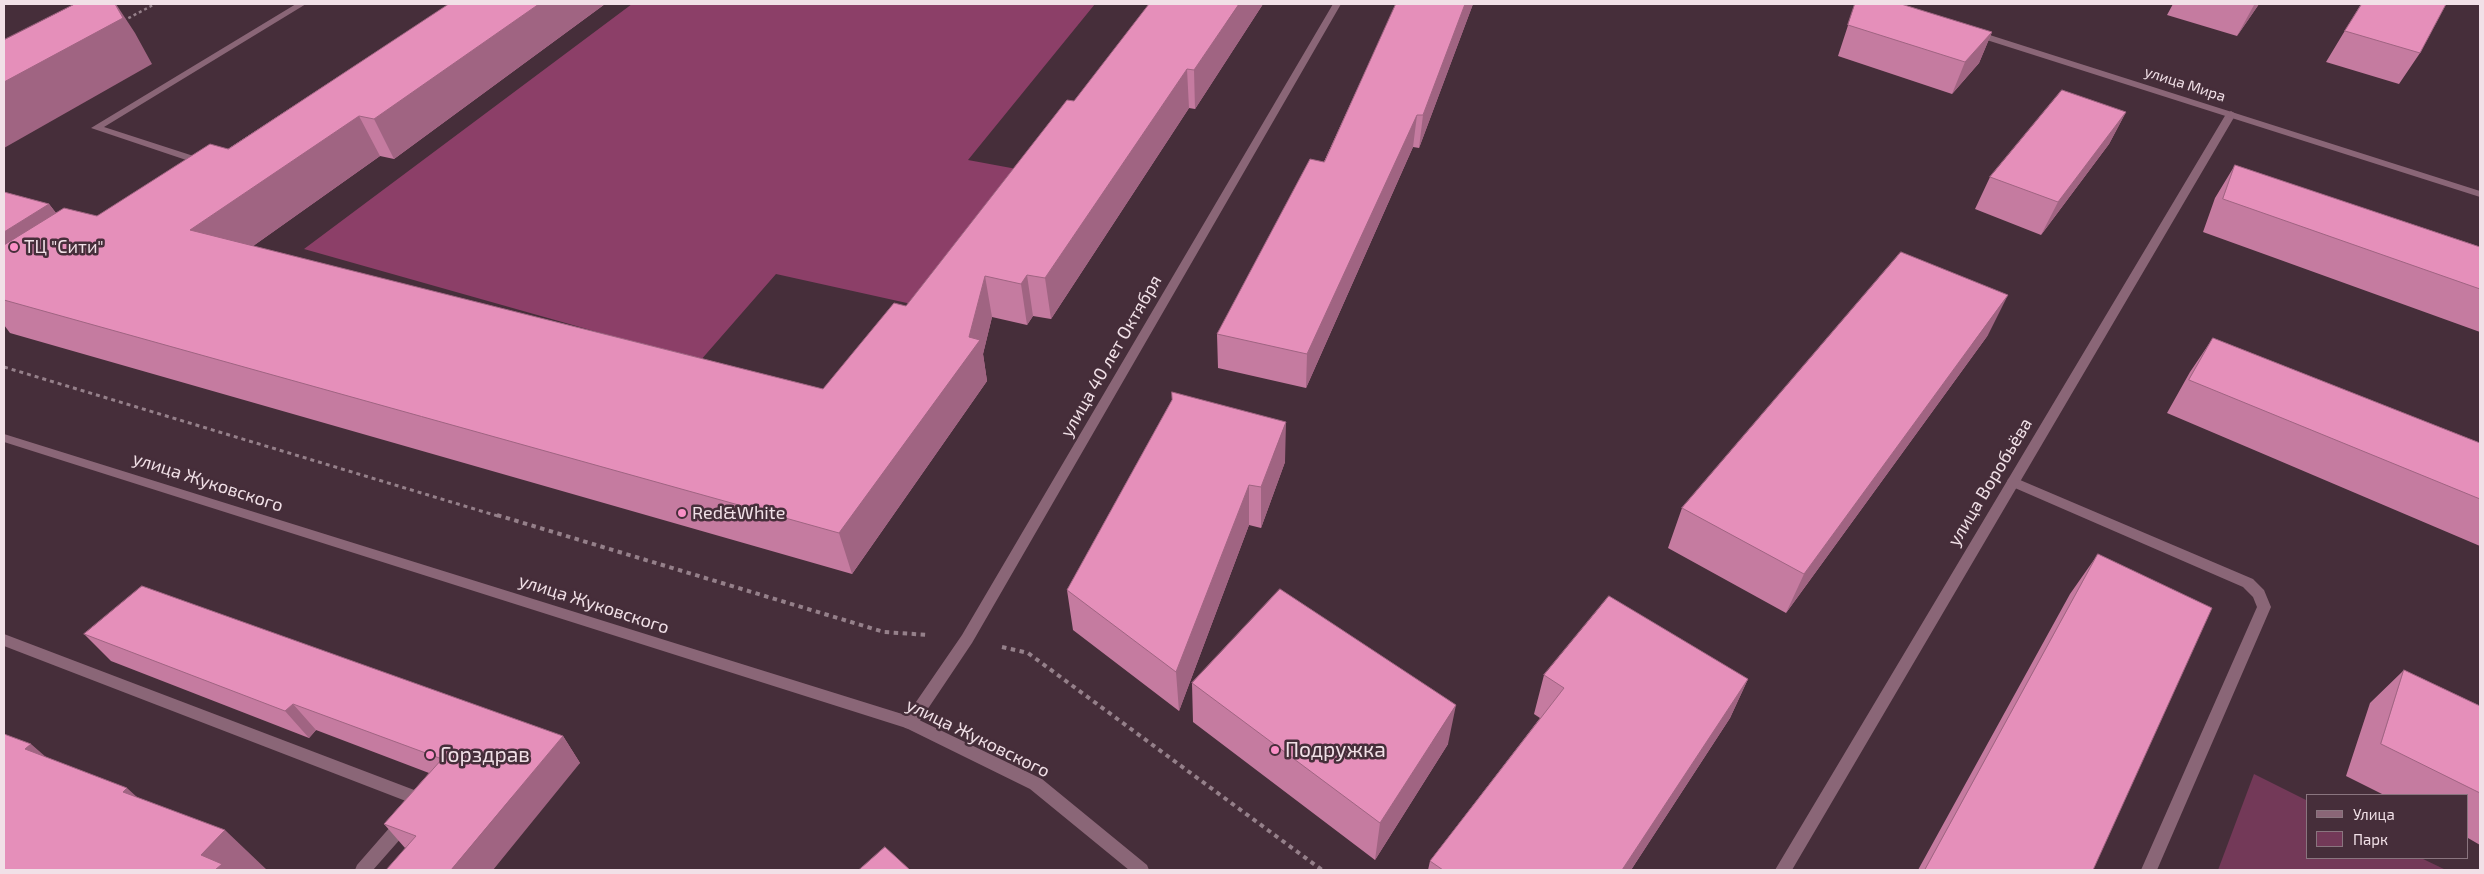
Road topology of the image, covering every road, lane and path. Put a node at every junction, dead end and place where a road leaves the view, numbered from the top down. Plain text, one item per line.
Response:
1 (155, 4) edge
2 (302, 4) edge
3 (1337, 4) edge
4 (122, 22) dead end
5 (1963, 30) edge
6 (2231, 114) junction
7 (203, 170) edge
8 (2480, 194) edge
9 (4, 366) edge
10 (4, 438) edge
11 (2012, 482) junction
12 (967, 639) junction
13 (4, 640) edge
14 (910, 723) junction
15 (363, 870) edge
16 (1141, 870) edge
17 (1322, 870) edge
18 (1783, 870) edge
19 (2149, 870) edge

1 - 4 path
2 - 7 street
3 - 12 street, улица 40 лет Октября
5 - 6 street, улица Мира
6 - 8 street, улица Мира
6 - 11 street, улица Воробьёва
9 - 12 path
10 - 14 street, улица Жуковского
11 - 18 street, улица Воробьёва
11 - 19 street
12 - 14 street, улица 40 лет Октября
12 - 17 path
13 - 15 street
14 - 16 street, улица Жуковского

